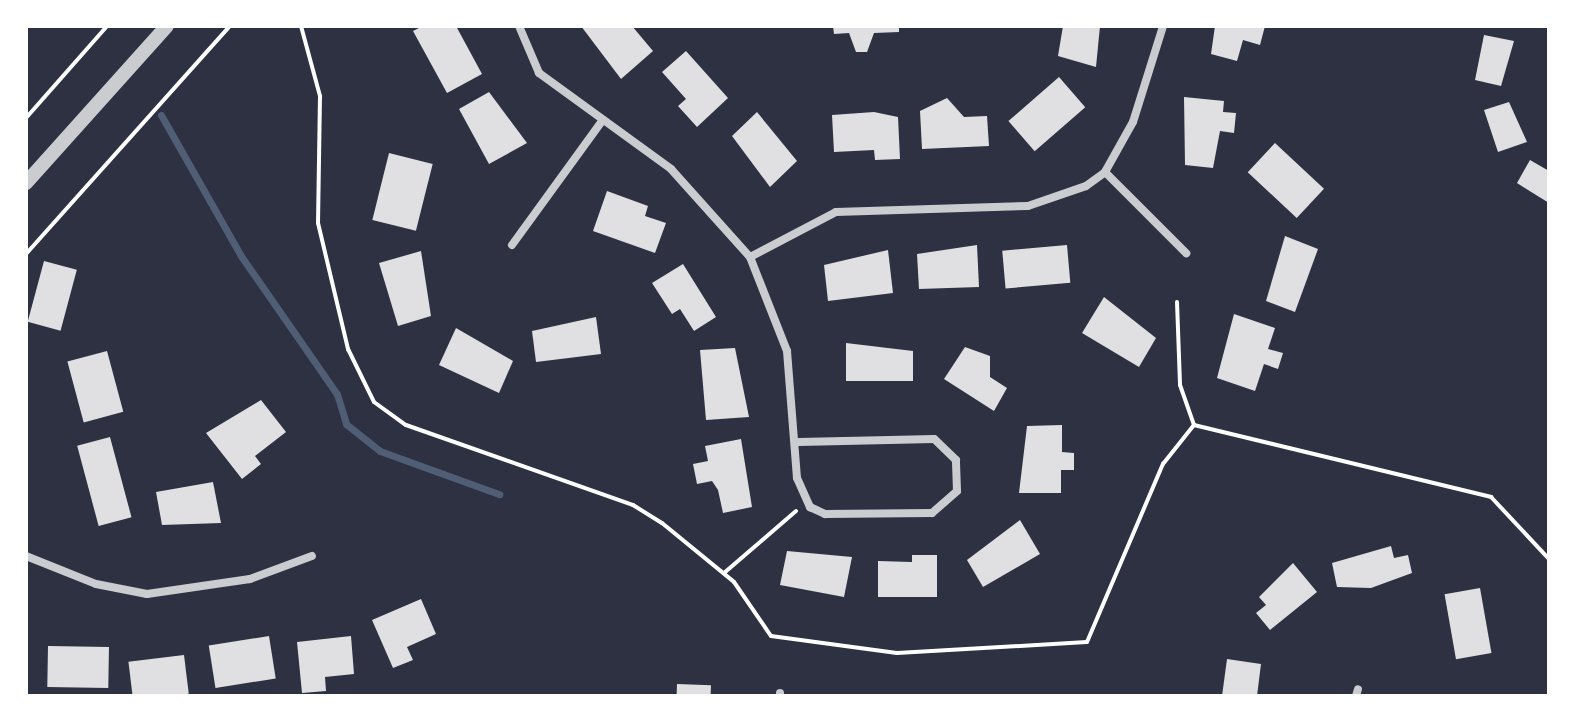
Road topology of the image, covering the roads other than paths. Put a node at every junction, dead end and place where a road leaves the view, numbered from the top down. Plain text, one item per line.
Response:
1 (167, 26) edge
2 (519, 26) edge
3 (1163, 26) edge
4 (602, 121) junction
5 (1105, 172) junction
6 (26, 183) edge
7 (512, 245) dead end
8 (1186, 253) dead end
9 (750, 257) junction
10 (799, 442) junction
11 (26, 556) edge
12 (312, 556) dead end

1 - 6 street
2 - 4 street
3 - 5 street
4 - 7 street
4 - 9 street
5 - 8 street
5 - 9 street
9 - 10 street
10 - 10 street
11 - 12 street

